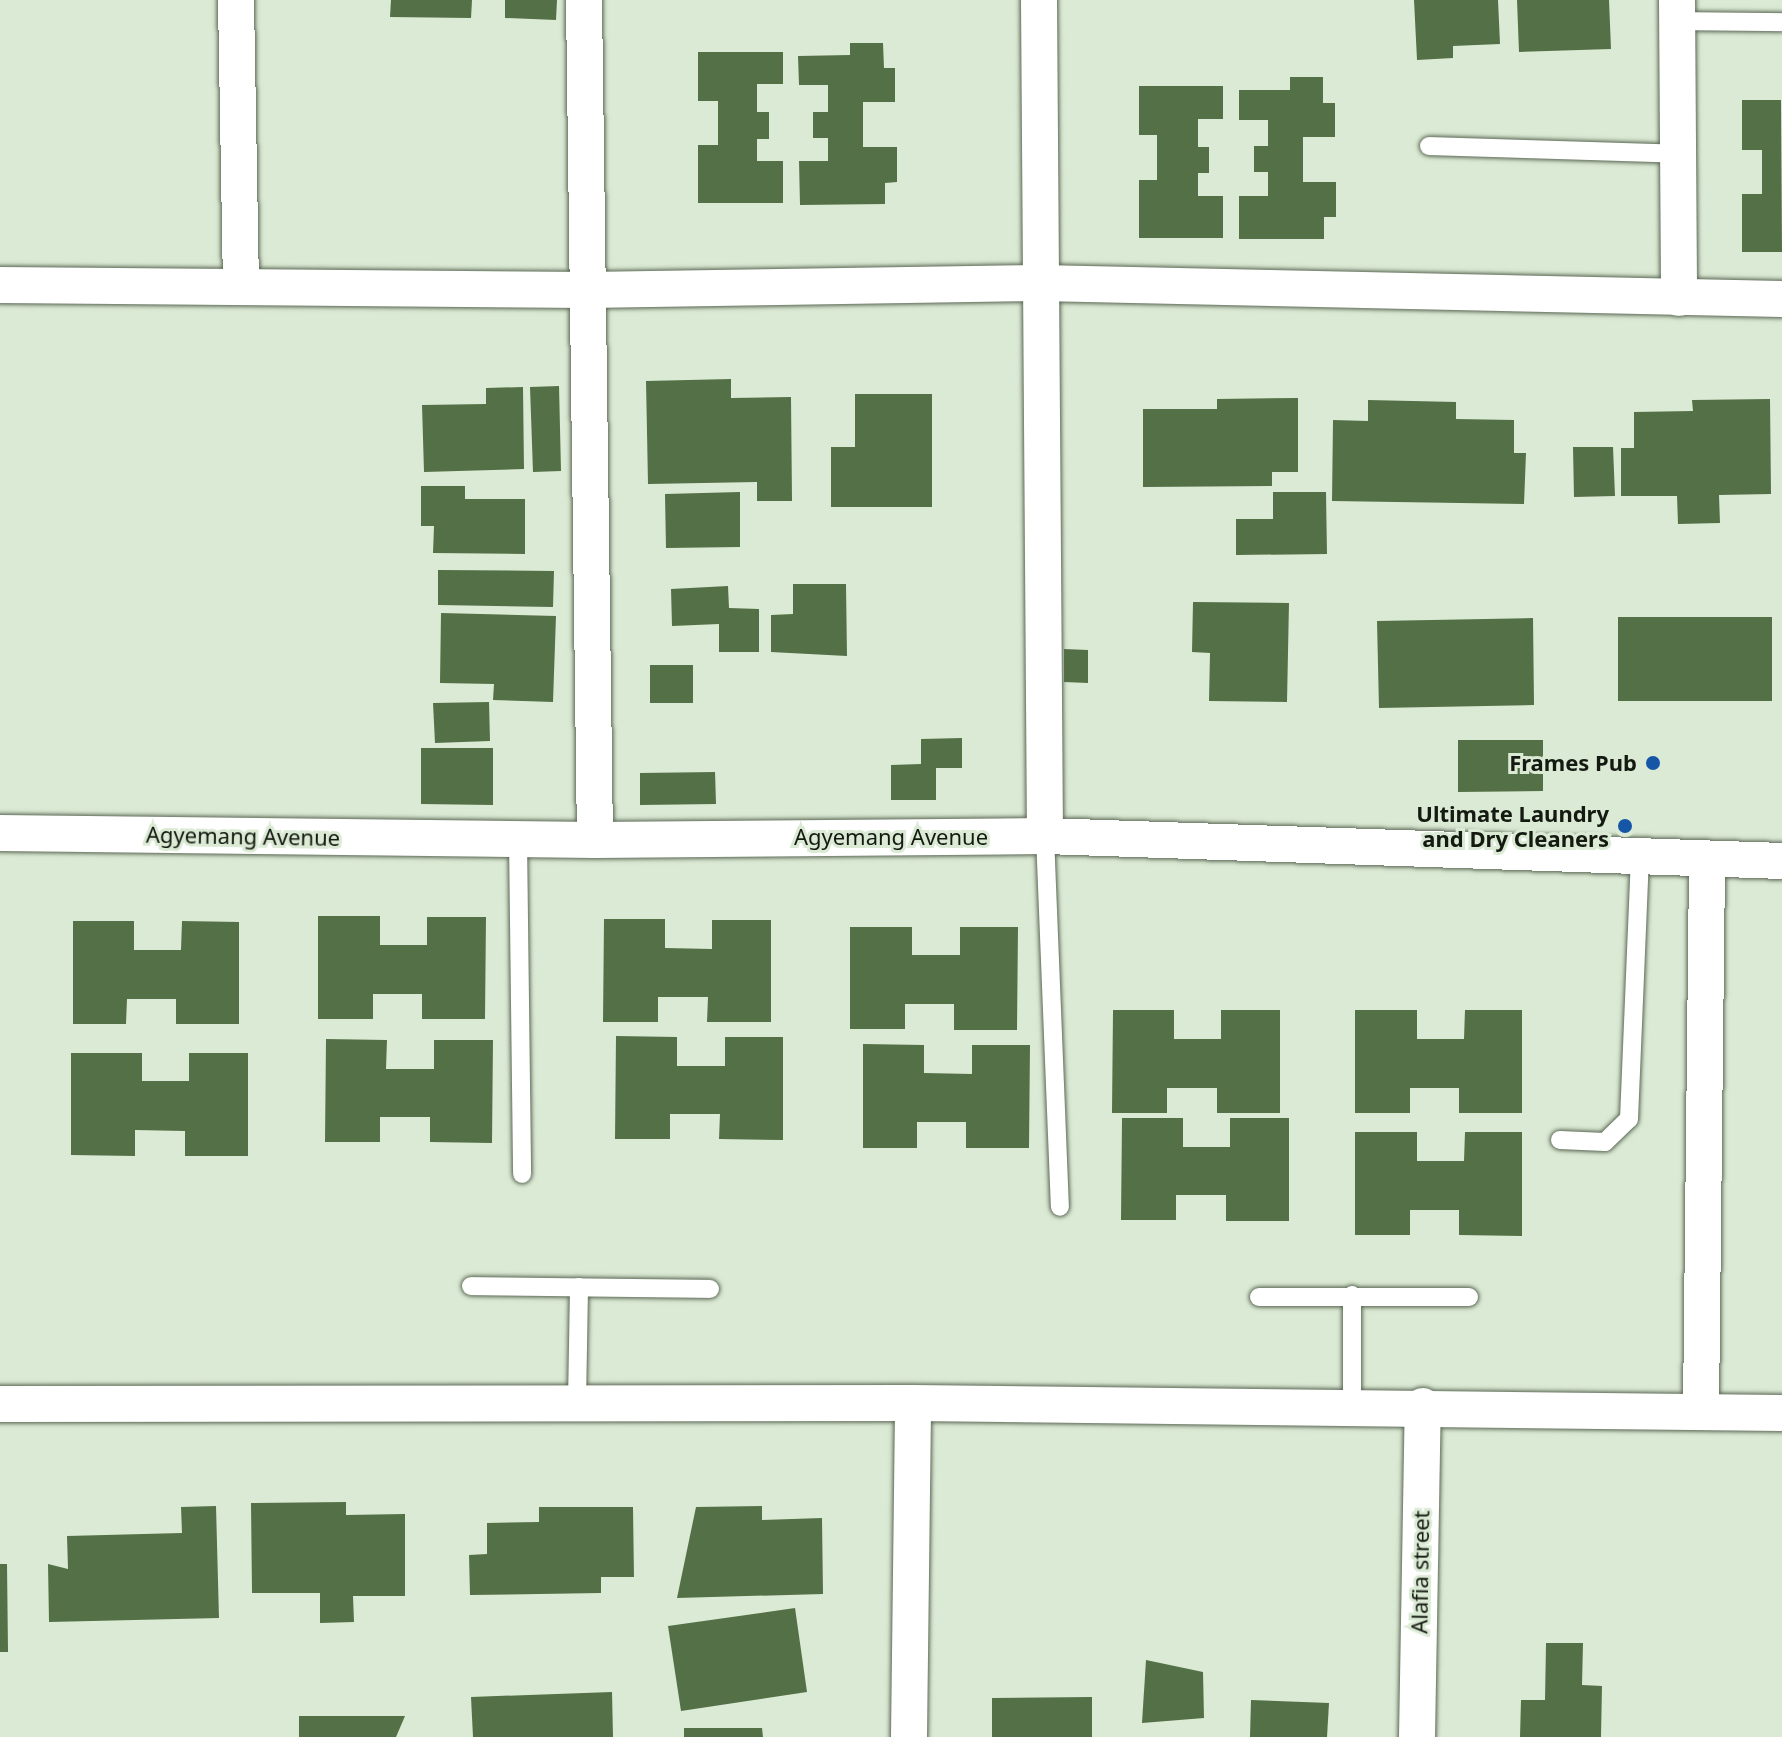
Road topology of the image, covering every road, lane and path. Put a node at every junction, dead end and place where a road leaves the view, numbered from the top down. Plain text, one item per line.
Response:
1 (236, 0) edge
2 (584, 0) edge
3 (1039, 0) edge
4 (1677, 11) edge
5 (1782, 22) edge
6 (1429, 146) dead end
7 (1678, 154) junction
8 (1040, 283) junction
9 (0, 285) edge
10 (241, 287) junction
11 (587, 290) junction
12 (1679, 298) junction
13 (1782, 299) edge
14 (0, 833) edge
15 (1045, 836) junction
16 (518, 839) junction
17 (595, 840) junction
18 (1640, 858) junction
19 (1707, 860) junction
20 (1782, 861) edge
21 (1560, 1140) dead end
22 (522, 1174) dead end
23 (1060, 1207) dead end
24 (471, 1286) dead end
25 (579, 1287) junction
26 (710, 1289) dead end
27 (1352, 1295) junction
28 (1259, 1297) dead end
29 (1469, 1297) dead end
30 (577, 1403) junction
31 (913, 1403) junction
32 (0, 1404) edge
33 (1352, 1406) junction
34 (1423, 1406) junction
35 (1701, 1410) junction
36 (1782, 1413) edge
37 (909, 1737) edge
38 (1417, 1737) edge

1 - 10 street
2 - 11 street
3 - 8 street
4 - 5 lane
4 - 7 street
6 - 7 lane
7 - 12 street
8 - 11 street
8 - 12 street
8 - 15 street
9 - 10 street
10 - 11 street
11 - 17 street
12 - 13 street
14 - 16 street, Agyemang Avenue
15 - 17 street, Agyemang Avenue
15 - 18 street, Agyemang Avenue
15 - 23 lane
16 - 17 street, Agyemang Avenue
16 - 22 lane
18 - 19 street, Agyemang Avenue
18 - 21 lane
19 - 20 street, Agyemang Avenue
19 - 35 street
24 - 25 lane
25 - 26 lane
25 - 30 lane
27 - 28 lane
27 - 29 lane
27 - 33 lane
30 - 31 street
30 - 32 street
31 - 33 street
31 - 37 street
33 - 34 street
34 - 35 street
34 - 38 street, Alafia street
35 - 36 street

